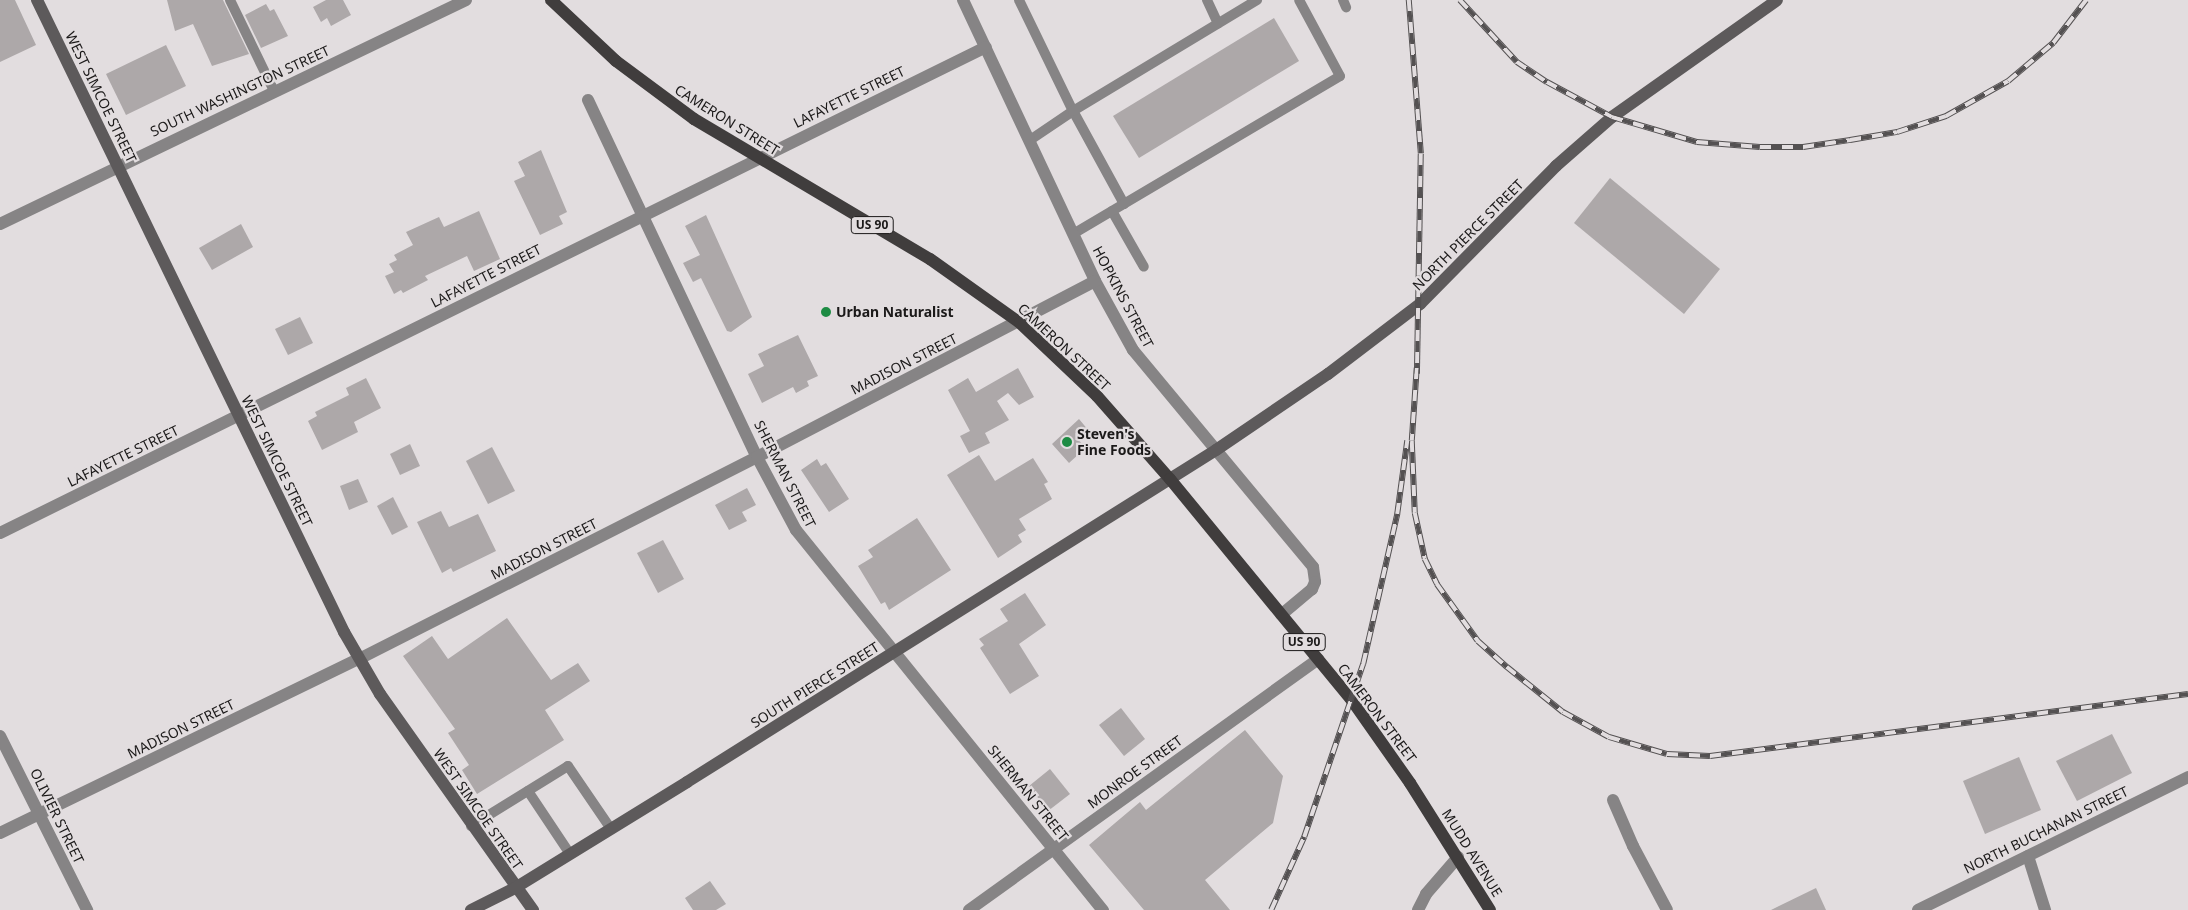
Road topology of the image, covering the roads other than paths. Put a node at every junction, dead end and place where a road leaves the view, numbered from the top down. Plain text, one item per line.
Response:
1 (37, 0) edge
2 (230, 0) edge
3 (466, 0) edge
4 (551, 0) edge
5 (962, 0) edge
6 (1019, 0) edge
7 (1207, 0) edge
8 (1257, 0) edge
9 (1299, 0) edge
10 (1777, 0) edge
11 (1218, 24) junction
12 (986, 47) junction
13 (274, 91) junction
14 (588, 100) dead end
15 (1073, 112) junction
16 (1030, 140) junction
17 (759, 158) junction
18 (118, 165) junction
19 (1124, 204) junction
20 (1112, 211) junction
21 (643, 214) junction
22 (0, 224) edge
23 (1073, 234) junction
24 (1144, 267) dead end
25 (1095, 281) junction
26 (1020, 323) junction
27 (239, 416) junction
28 (1216, 450) junction
29 (758, 457) junction
30 (1170, 479) junction
31 (0, 533) edge
32 (1281, 615) junction
33 (895, 652) junction
34 (358, 659) junction
35 (1318, 659) junction
36 (0, 736) edge
37 (2188, 777) edge
38 (528, 791) junction
39 (1613, 800) dead end
40 (1429, 812) joint
41 (39, 814) junction
42 (471, 826) junction
43 (611, 829) junction
44 (0, 833) edge
45 (1054, 849) junction
46 (570, 854) junction
47 (2028, 856) junction
48 (1458, 857) junction
49 (515, 888) junction
50 (87, 910) edge
51 (472, 910) edge
52 (533, 910) edge
53 (969, 910) edge
54 (1103, 910) edge
55 (1418, 910) edge
56 (1490, 910) edge
57 (1667, 910) edge
58 (1918, 910) edge
59 (2045, 910) edge

1 - 18 street, WEST SIMCOE STREET
2 - 13 lane
3 - 13 street, SOUTH WASHINGTON STREET
4 - 17 main road, CAMERON STREET / US 90
5 - 12 street, HOPKINS STREET
6 - 15 lane
7 - 11 lane
8 - 11 lane
9 - 19 lane
10 - 28 street, NORTH PIERCE STREET
11 - 15 lane
12 - 16 street, HOPKINS STREET
12 - 17 street, LAFAYETTE STREET
13 - 18 street, SOUTH WASHINGTON STREET
14 - 21 street, SHERMAN STREET
15 - 16 lane
15 - 19 lane
16 - 23 street, HOPKINS STREET
17 - 21 street, LAFAYETTE STREET
17 - 26 main road, CAMERON STREET / US 90
18 - 22 street, SOUTH WASHINGTON STREET
18 - 27 street, WEST SIMCOE STREET
19 - 20 lane
20 - 23 lane
20 - 24 lane
21 - 27 street, LAFAYETTE STREET
21 - 29 street, SHERMAN STREET
23 - 25 street, HOPKINS STREET
25 - 26 street, MADISON STREET
25 - 28 street, HOPKINS STREET
26 - 29 street, MADISON STREET
26 - 30 main road, CAMERON STREET / US 90
27 - 31 street, LAFAYETTE STREET
27 - 34 street, WEST SIMCOE STREET
28 - 30 street, NORTH PIERCE STREET
28 - 32 street, HOPKINS STREET
29 - 33 street, SHERMAN STREET
29 - 34 street, MADISON STREET
30 - 32 main road, CAMERON STREET / US 90
30 - 33 street, SOUTH PIERCE STREET
32 - 35 main road, CAMERON STREET / US 90
33 - 43 street, SOUTH PIERCE STREET
33 - 45 street, SHERMAN STREET
34 - 41 street, MADISON STREET
34 - 42 street, WEST SIMCOE STREET
35 - 40 main road, CAMERON STREET / US 90
35 - 45 street, MONROE STREET
36 - 41 street, OLIVIER STREET
37 - 47 street, NORTH BUCHANAN STREET
38 - 42 lane
38 - 43 lane
38 - 46 lane
39 - 57 street
40 - 48 main road, MUDD AVENUE / US 90
41 - 44 street, MADISON STREET
41 - 50 street, OLIVIER STREET
42 - 49 street, WEST SIMCOE STREET
43 - 46 street, SOUTH PIERCE STREET
45 - 53 street, MONROE STREET
45 - 54 street, SHERMAN STREET
46 - 49 street, SOUTH PIERCE STREET
47 - 58 street, NORTH BUCHANAN STREET
47 - 59 street
48 - 55 street
48 - 56 main road, MUDD AVENUE / US 90
49 - 51 street, SOUTH PIERCE STREET
49 - 52 street, WEST SIMCOE STREET

